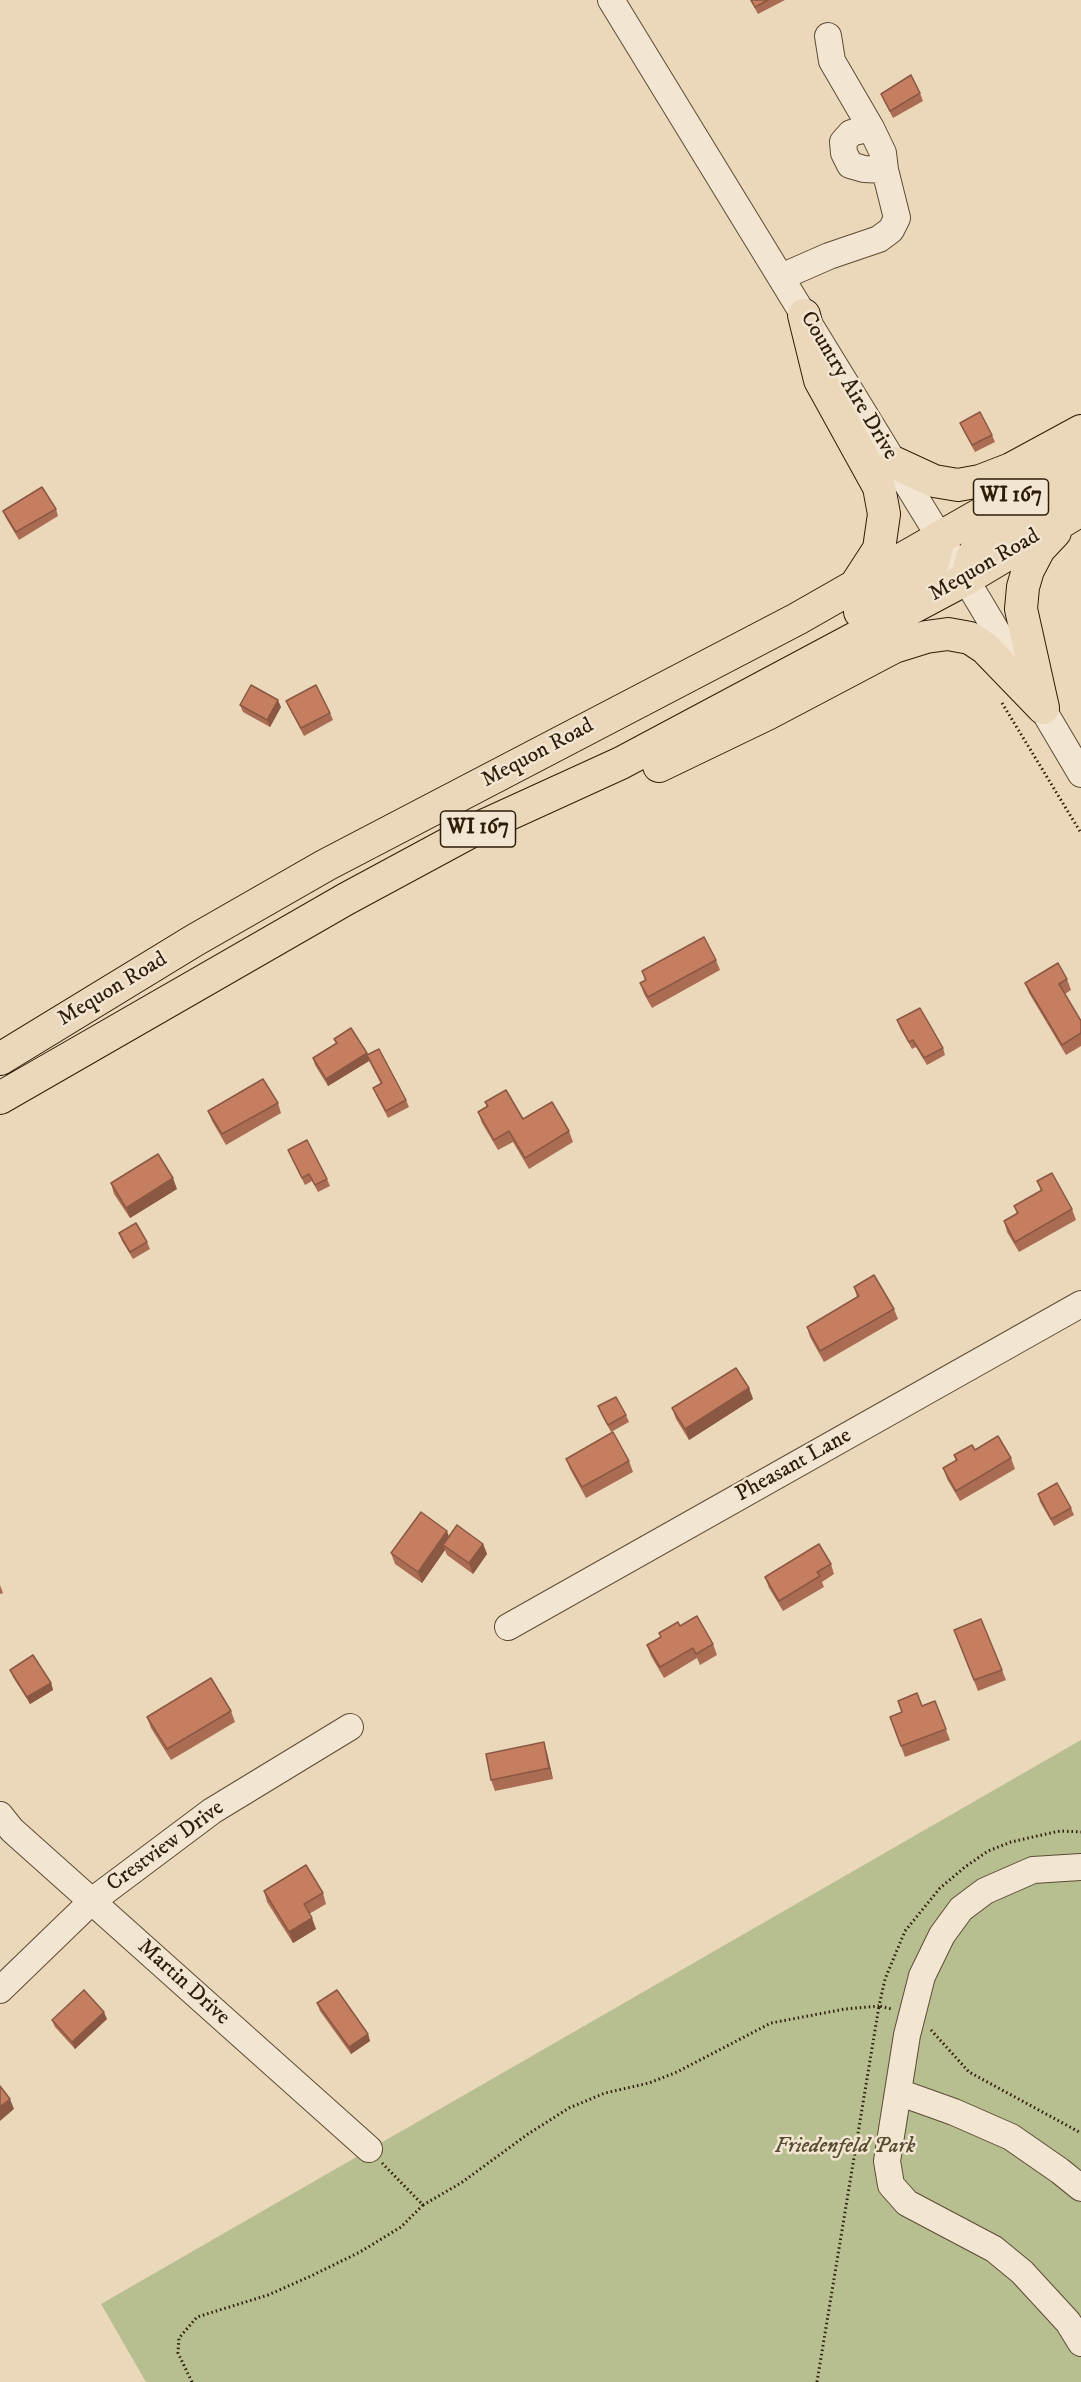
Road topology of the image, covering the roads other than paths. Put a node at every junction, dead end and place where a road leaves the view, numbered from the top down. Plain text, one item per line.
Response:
1 (611, 0) edge
2 (828, 36) dead end
3 (871, 128) junction
4 (885, 170) junction
5 (781, 277) junction
6 (804, 315) junction
7 (1081, 431) edge
8 (1081, 457) edge
9 (895, 463) junction
10 (1081, 485) edge
11 (1075, 514) edge
12 (940, 537) junction
13 (966, 579) junction
14 (855, 585) junction
15 (1043, 708) junction
16 (1081, 774) edge
17 (562, 792) junction
18 (486, 825) junction
19 (0, 1059) edge
20 (0, 1098) edge
21 (1081, 1304) edge
22 (508, 1627) dead end
23 (350, 1727) dead end
24 (0, 1815) edge
25 (1081, 1867) edge
26 (92, 1901) junction
27 (0, 1990) edge
28 (898, 2092) junction
29 (369, 2149) road end
30 (1081, 2188) edge
31 (1081, 2343) edge

1 - 5 street, Country Aire Drive
2 - 3 street
3 - 4 street
3 - 4 street
4 - 5 street
5 - 6 street, Country Aire Drive
6 - 9 street, Country Aire Drive
6 - 14 main road
7 - 9 main road
8 - 12 main road, Mequon Road / WI 167
9 - 12 street, Country Aire Drive
10 - 13 main road
11 - 13 main road, Mequon Road / WI 167
11 - 15 main road
12 - 13 street, Country Aire Drive
12 - 14 main road, Mequon Road / WI 167
12 - 17 main road
13 - 15 street, Country Aire Drive
13 - 17 main road, Mequon Road / WI 167
14 - 19 main road, Mequon Road / WI 167
15 - 16 street, Country Aire Drive
15 - 18 main road
17 - 18 main road, Mequon Road / WI 167
18 - 20 main road, Mequon Road / WI 167
21 - 22 street, Pheasant Lane
23 - 26 street, Crestview Drive
24 - 26 street, Martin Drive
25 - 28 street
26 - 27 street, Crestview Drive
26 - 29 street, Martin Drive
28 - 30 street
28 - 31 street

